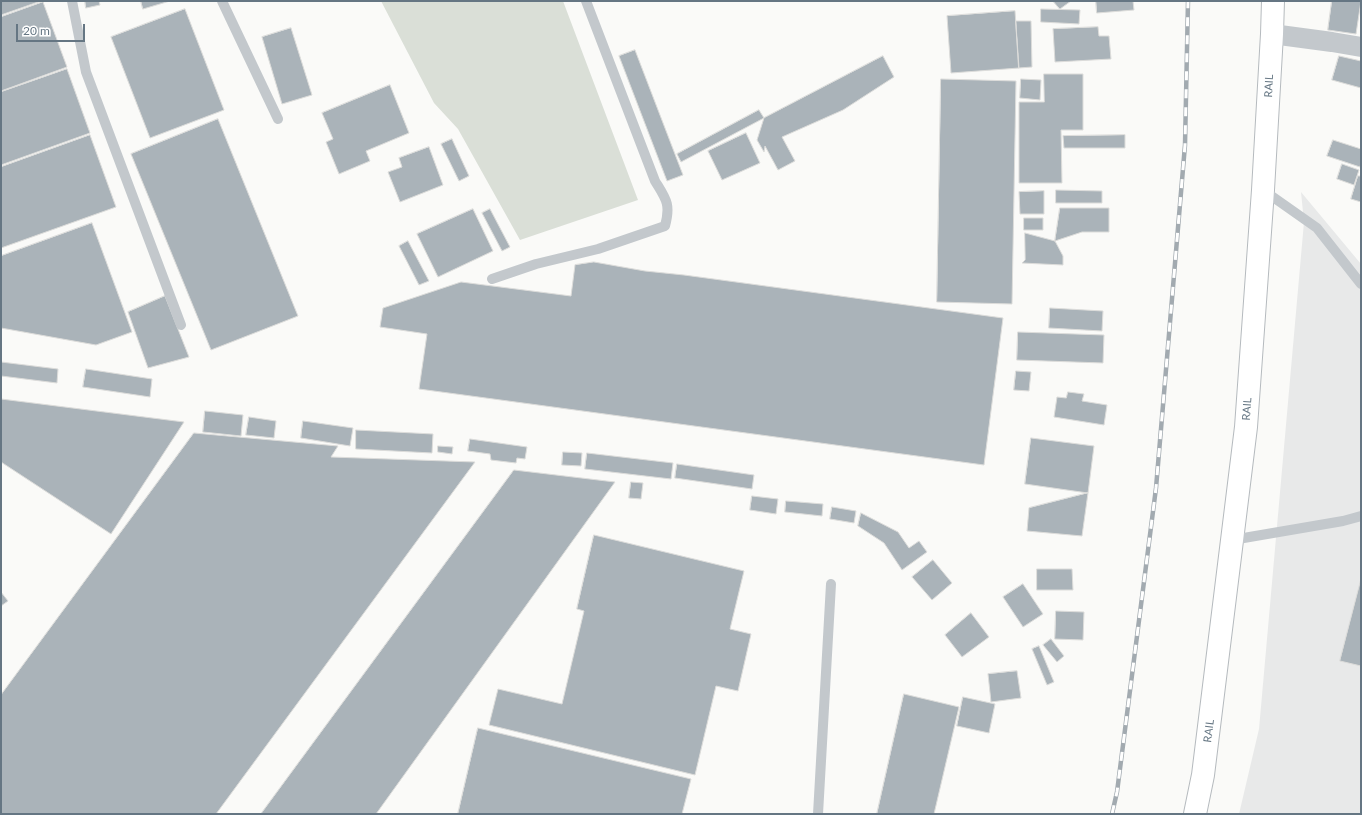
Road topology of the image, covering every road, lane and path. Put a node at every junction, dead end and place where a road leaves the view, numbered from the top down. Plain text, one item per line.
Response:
1 (72, 1) edge
2 (222, 1) edge
3 (586, 1) edge
4 (1273, 1) edge
5 (1272, 34) junction
6 (1361, 47) edge
7 (278, 119) dead end
8 (1263, 190) junction
9 (492, 280) dead end
10 (1361, 284) edge
11 (181, 325) dead end
12 (1361, 516) edge
13 (1232, 540) junction
14 (831, 584) dead end
15 (818, 814) edge
16 (1195, 814) edge

1 - 11 lane
2 - 7 lane
3 - 9 lane
4 - 5 main road, RAIL
5 - 6 street
5 - 8 main road, RAIL
8 - 10 lane
8 - 13 main road, RAIL
12 - 13 lane
13 - 16 main road, RAIL
14 - 15 lane

